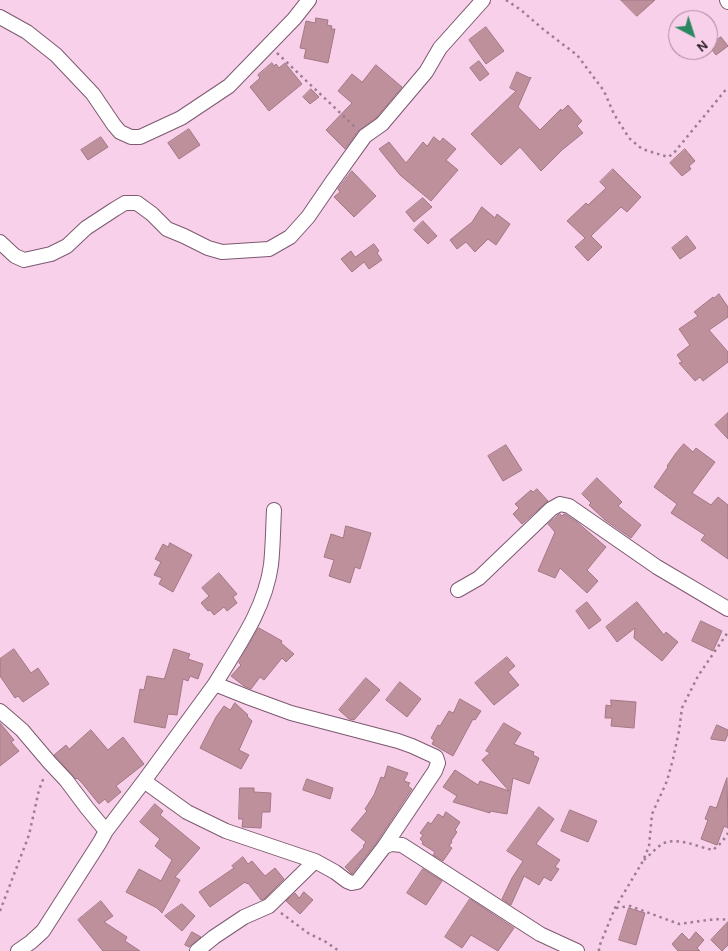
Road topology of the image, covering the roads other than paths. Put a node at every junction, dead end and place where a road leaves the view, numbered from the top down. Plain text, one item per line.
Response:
1 (309, 0) edge
2 (483, 0) edge
3 (0, 17) edge
4 (0, 242) edge
5 (274, 510) dead end
6 (458, 590) dead end
7 (728, 608) edge
8 (215, 684) junction
9 (0, 710) edge
10 (144, 781) junction
11 (106, 831) junction
12 (384, 848) junction
13 (315, 861) junction
14 (18, 951) edge
15 (197, 951) edge
16 (577, 951) edge

1 - 3 street
2 - 4 street
5 - 8 street
6 - 7 street
8 - 10 street
8 - 12 street
9 - 11 street
10 - 11 street
10 - 13 street
11 - 14 street
12 - 13 street
12 - 16 street
13 - 15 street

